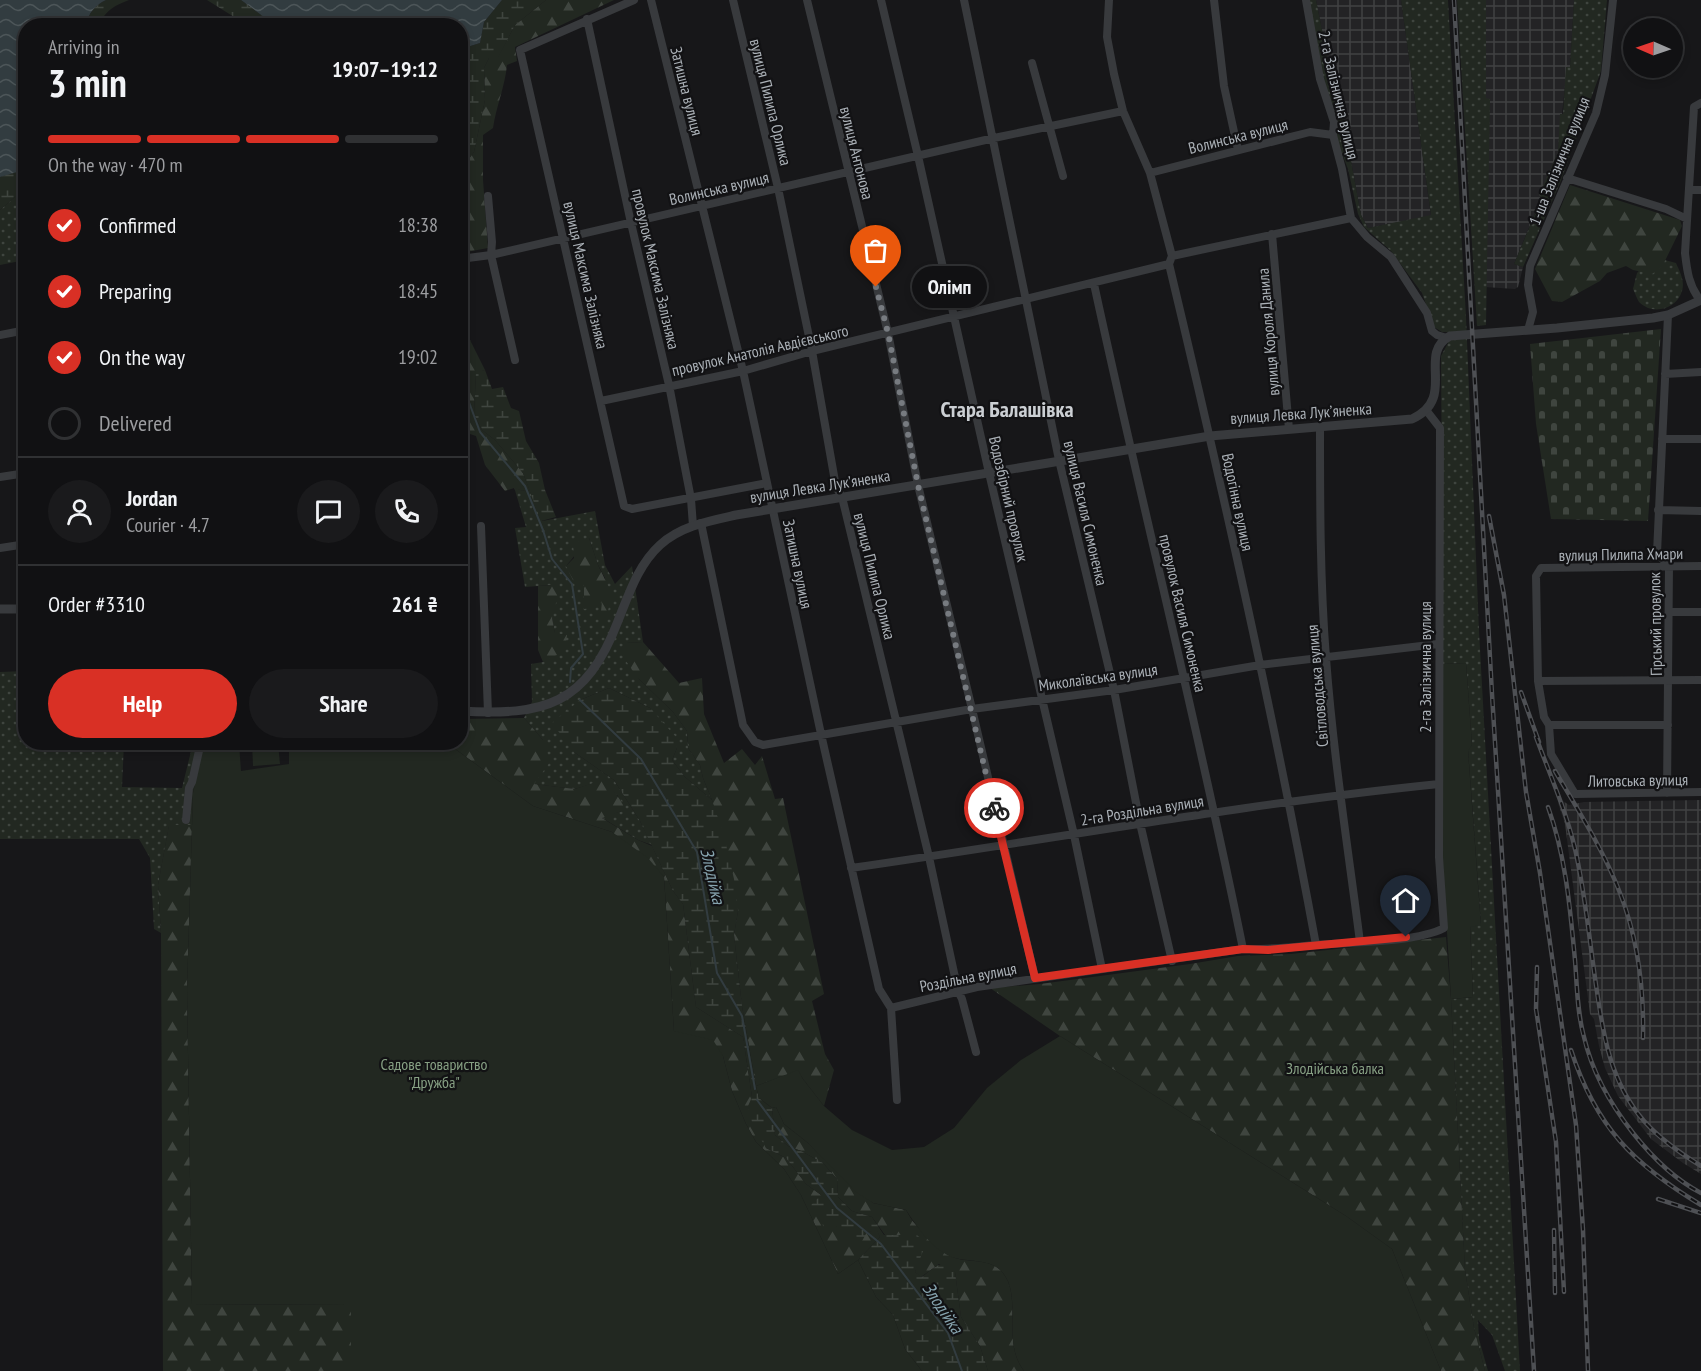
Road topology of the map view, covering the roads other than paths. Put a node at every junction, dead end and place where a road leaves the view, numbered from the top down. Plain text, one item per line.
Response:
1 (634, 0) edge
2 (651, 0) edge
3 (733, 0) edge
4 (807, 0) edge
5 (881, 0) edge
6 (964, 0) edge
7 (1109, 0) edge
8 (1214, 0) edge
9 (1306, 0) edge
10 (1614, 0) edge
11 (587, 19) junction
12 (1032, 63) dead end
13 (1701, 103) edge
14 (1123, 111) junction
15 (1049, 127) junction
16 (1333, 135) junction
17 (994, 138) junction
18 (1238, 150) junction
19 (918, 156) junction
20 (1150, 173) junction
21 (848, 174) junction
22 (1063, 176) dead end
23 (1567, 178) junction
24 (778, 188) junction
25 (1689, 190) junction
26 (1701, 190) edge
27 (488, 196) dead end
28 (701, 206) junction
29 (1351, 218) junction
30 (1687, 219) junction
31 (631, 223) junction
32 (1272, 234) junction
33 (564, 239) junction
34 (491, 255) junction
35 (468, 258) edge
36 (1171, 260) junction
37 (1094, 284) junction
38 (1027, 299) junction
39 (1701, 300) edge
40 (1668, 315) junction
41 (955, 316) junction
42 (1528, 330) junction
43 (18, 332) edge
44 (888, 333) junction
45 (0, 335) edge
46 (1447, 338) junction
47 (812, 351) junction
48 (516, 360) dead end
49 (743, 371) junction
50 (1701, 372) edge
51 (1665, 374) junction
52 (669, 385) junction
53 (601, 401) junction
54 (1422, 413) junction
55 (1320, 426) junction
56 (1289, 429) junction
57 (1210, 436) junction
58 (1662, 439) junction
59 (1701, 440) edge
60 (1130, 448) junction
61 (1059, 460) junction
62 (988, 473) junction
63 (18, 474) edge
64 (0, 477) edge
65 (767, 483) junction
66 (918, 485) junction
67 (842, 497) junction
68 (691, 499) junction
69 (772, 509) junction
70 (1658, 510) junction
71 (1701, 511) edge
72 (697, 524) junction
73 (481, 526) dead end
74 (18, 545) edge
75 (0, 548) edge
76 (1669, 566) junction
77 (1701, 566) edge
78 (0, 609) edge
79 (18, 609) edge
80 (1669, 612) junction
81 (1701, 612) edge
82 (1438, 644) junction
83 (1326, 658) junction
84 (1260, 665) junction
85 (1184, 678) junction
86 (1669, 680) junction
87 (1701, 680) edge
88 (1538, 681) junction
89 (1114, 690) junction
90 (1041, 699) junction
91 (972, 709) junction
92 (468, 711) edge
93 (488, 712) junction
94 (896, 722) junction
95 (1668, 724) junction
96 (1549, 725) junction
97 (821, 735) junction
98 (763, 745) joint
99 (199, 750) edge
100 (1439, 784) junction
101 (1701, 792) edge
102 (1666, 793) junction
103 (1341, 794) junction
104 (1290, 801) junction
105 (1215, 812) junction
106 (186, 820) dead end
107 (1140, 823) junction
108 (1074, 835) junction
109 (1003, 845) junction
110 (929, 857) junction
111 (851, 868) junction
112 (1444, 928) joint
113 (1360, 942) junction
114 (1316, 945) junction
115 (1243, 949) junction
116 (1172, 961) junction
117 (1102, 969) junction
118 (1035, 978) junction
119 (958, 991) junction
120 (891, 1008) junction
121 (976, 1052) dead end
122 (897, 1101) dead end

1 - 11 street
2 - 28 street, Затишна вулиця
3 - 24 street, вулиця Пилипа Орлика
4 - 21 street, вулиця Антонова
5 - 19 street, Водозбірний провулок
6 - 17 street, вулиця Василя Симоненка
7 - 14 street, Водогінна вулиця
8 - 18 street
9 - 16 street, 2-га Залізнична вулиця
10 - 23 street, 1-ша Залізнична вулиця
11 - 31 street, провулок Максима Залізняка
11 - 33 street, вулиця Максима Залізняка
12 - 15 street
13 - 25 street
14 - 15 street, Волинська вулиця
14 - 20 street, Водогінна вулиця
15 - 17 street, Волинська вулиця
15 - 22 street
16 - 18 street, Волинська вулиця
16 - 29 street, 2-га Залізнична вулиця
17 - 19 street, Волинська вулиця
17 - 38 street, вулиця Василя Симоненка
18 - 20 street, Волинська вулиця
19 - 21 street, Волинська вулиця
19 - 41 street, Водозбірний провулок
20 - 36 street, Водогінна вулиця
21 - 24 street, Волинська вулиця
21 - 44 street, вулиця Антонова
23 - 30 street
23 - 42 street, 1-ша Залізнична вулиця
24 - 28 street, Волинська вулиця
24 - 47 street, вулиця Пилипа Орлика
25 - 26 street
25 - 30 street
27 - 34 street
28 - 31 street, Волинська вулиця
28 - 49 street, Затишна вулиця
29 - 32 street, провулок Анатолія Авдієвського
29 - 46 street
30 - 39 street
31 - 33 street, Волинська вулиця
31 - 52 street, провулок Максима Залізняка
32 - 36 street, провулок Анатолія Авдієвського
32 - 56 street, вулиця Короля Данила
33 - 34 street, Волинська вулиця
33 - 53 street, вулиця Максима Залізняка
34 - 35 street, Волинська вулиця
34 - 48 street
36 - 37 street, провулок Анатолія Авдієвського
36 - 57 street, Водогінна вулиця
37 - 38 street, провулок Анатолія Авдієвського
37 - 60 street, провулок Василя Симоненка
38 - 41 street, провулок Анатолія Авдієвського
38 - 61 street, вулиця Василя Симоненка
39 - 40 street
40 - 42 street
40 - 51 street, Гірський провулок
41 - 44 street, провулок Анатолія Авдієвського
41 - 62 street, Водозбірний провулок
42 - 46 street
43 - 45 street
44 - 47 street, провулок Анатолія Авдієвського
44 - 66 street, вулиця Антонова
46 - 54 street
47 - 49 street, провулок Анатолія Авдієвського
47 - 67 street, вулиця Пилипа Орлика
49 - 52 street, провулок Анатолія Авдієвського
49 - 65 street, Затишна вулиця
50 - 51 street
51 - 58 street, Гірський провулок
52 - 53 street, провулок Анатолія Авдієвського
52 - 68 street, провулок Максима Залізняка
53 - 68 street, вулиця Максима Залізняка
54 - 55 street, вулиця Левка Лукʼяненка
54 - 82 street, 2-га Залізнична вулиця
55 - 56 street, вулиця Левка Лукʼяненка
55 - 83 street, Світловодська вулиця
56 - 57 street, вулиця Левка Лукʼяненка
57 - 60 street, вулиця Левка Лукʼяненка
57 - 84 street, Водогінна вулиця
58 - 59 street
58 - 70 street, Гірський провулок
60 - 61 street, вулиця Левка Лукʼяненка
60 - 85 street, провулок Василя Симоненка
61 - 62 street, вулиця Левка Лукʼяненка
61 - 89 street, вулиця Василя Симоненка
62 - 66 street, вулиця Левка Лукʼяненка
62 - 90 street, Водозбірний провулок
63 - 64 street
65 - 68 street
65 - 69 street, Затишна вулиця
66 - 67 street, вулиця Левка Лукʼяненка
66 - 91 street, вулиця Антонова
67 - 69 street, вулиця Левка Лукʼяненка
67 - 94 street, вулиця Пилипа Орлика
68 - 72 street, провулок Максима Залізняка
69 - 72 street, вулиця Левка Лукʼяненка
69 - 97 street, Затишна вулиця
70 - 71 street
70 - 76 street, Гірський провулок
72 - 93 street, вулиця Левка Лукʼяненка
72 - 98 street, провулок Максима Залізняка
73 - 93 street
74 - 75 street
76 - 77 street, вулиця Пилипа Хмари
76 - 80 street, Гірський провулок
76 - 88 street, вулиця Пилипа Хмари
78 - 79 street
80 - 81 street
80 - 86 street, Гірський провулок
82 - 83 street, Миколаївська вулиця
82 - 100 street, 2-га Залізнична вулиця
83 - 84 street, Миколаївська вулиця
83 - 103 street, Світловодська вулиця
84 - 85 street, Миколаївська вулиця
84 - 104 street, Водогінна вулиця
85 - 89 street, Миколаївська вулиця
85 - 105 street, провулок Василя Симоненка
86 - 87 street
86 - 88 street
86 - 95 street, Гірський провулок
88 - 96 street
89 - 90 street, Миколаївська вулиця
89 - 107 street, вулиця Василя Симоненка
90 - 91 street, Миколаївська вулиця
90 - 108 street, Водозбірний провулок
91 - 94 street, Миколаївська вулиця
91 - 109 street, вулиця Антонова
92 - 93 street, вулиця Левка Лукʼяненка
94 - 97 street, Миколаївська вулиця
94 - 110 street, вулиця Пилипа Орлика
95 - 96 street
95 - 102 street, Гірський провулок
96 - 102 street, Литовська вулиця
97 - 98 street, Миколаївська вулиця
97 - 111 street, Затишна вулиця
99 - 106 street
100 - 103 street, 2-га Роздільна вулиця
100 - 112 street, 2-га Залізнична вулиця
101 - 102 street, Литовська вулиця
103 - 104 street, 2-га Роздільна вулиця
103 - 113 street, Світловодська вулиця
104 - 105 street, 2-га Роздільна вулиця
104 - 114 street, Водогінна вулиця
105 - 107 street, 2-га Роздільна вулиця
105 - 115 street, провулок Василя Симоненка
107 - 108 street, 2-га Роздільна вулиця
107 - 116 street, вулиця Василя Симоненка
108 - 109 street, 2-га Роздільна вулиця
108 - 117 street, Водозбірний провулок
109 - 110 street, 2-га Роздільна вулиця
109 - 118 street, вулиця Антонова
110 - 111 street, 2-га Роздільна вулиця
110 - 119 street, вулиця Пилипа Орлика
111 - 120 street, Затишна вулиця
112 - 113 street, Роздільна вулиця
113 - 114 street, Роздільна вулиця
114 - 115 street, Роздільна вулиця
115 - 116 street, Роздільна вулиця
116 - 117 street, Роздільна вулиця
117 - 118 street, Роздільна вулиця
118 - 119 street, Роздільна вулиця
119 - 120 street, Роздільна вулиця
119 - 121 street, вулиця Пилипа Орлика
120 - 122 street, Затишна вулиця

